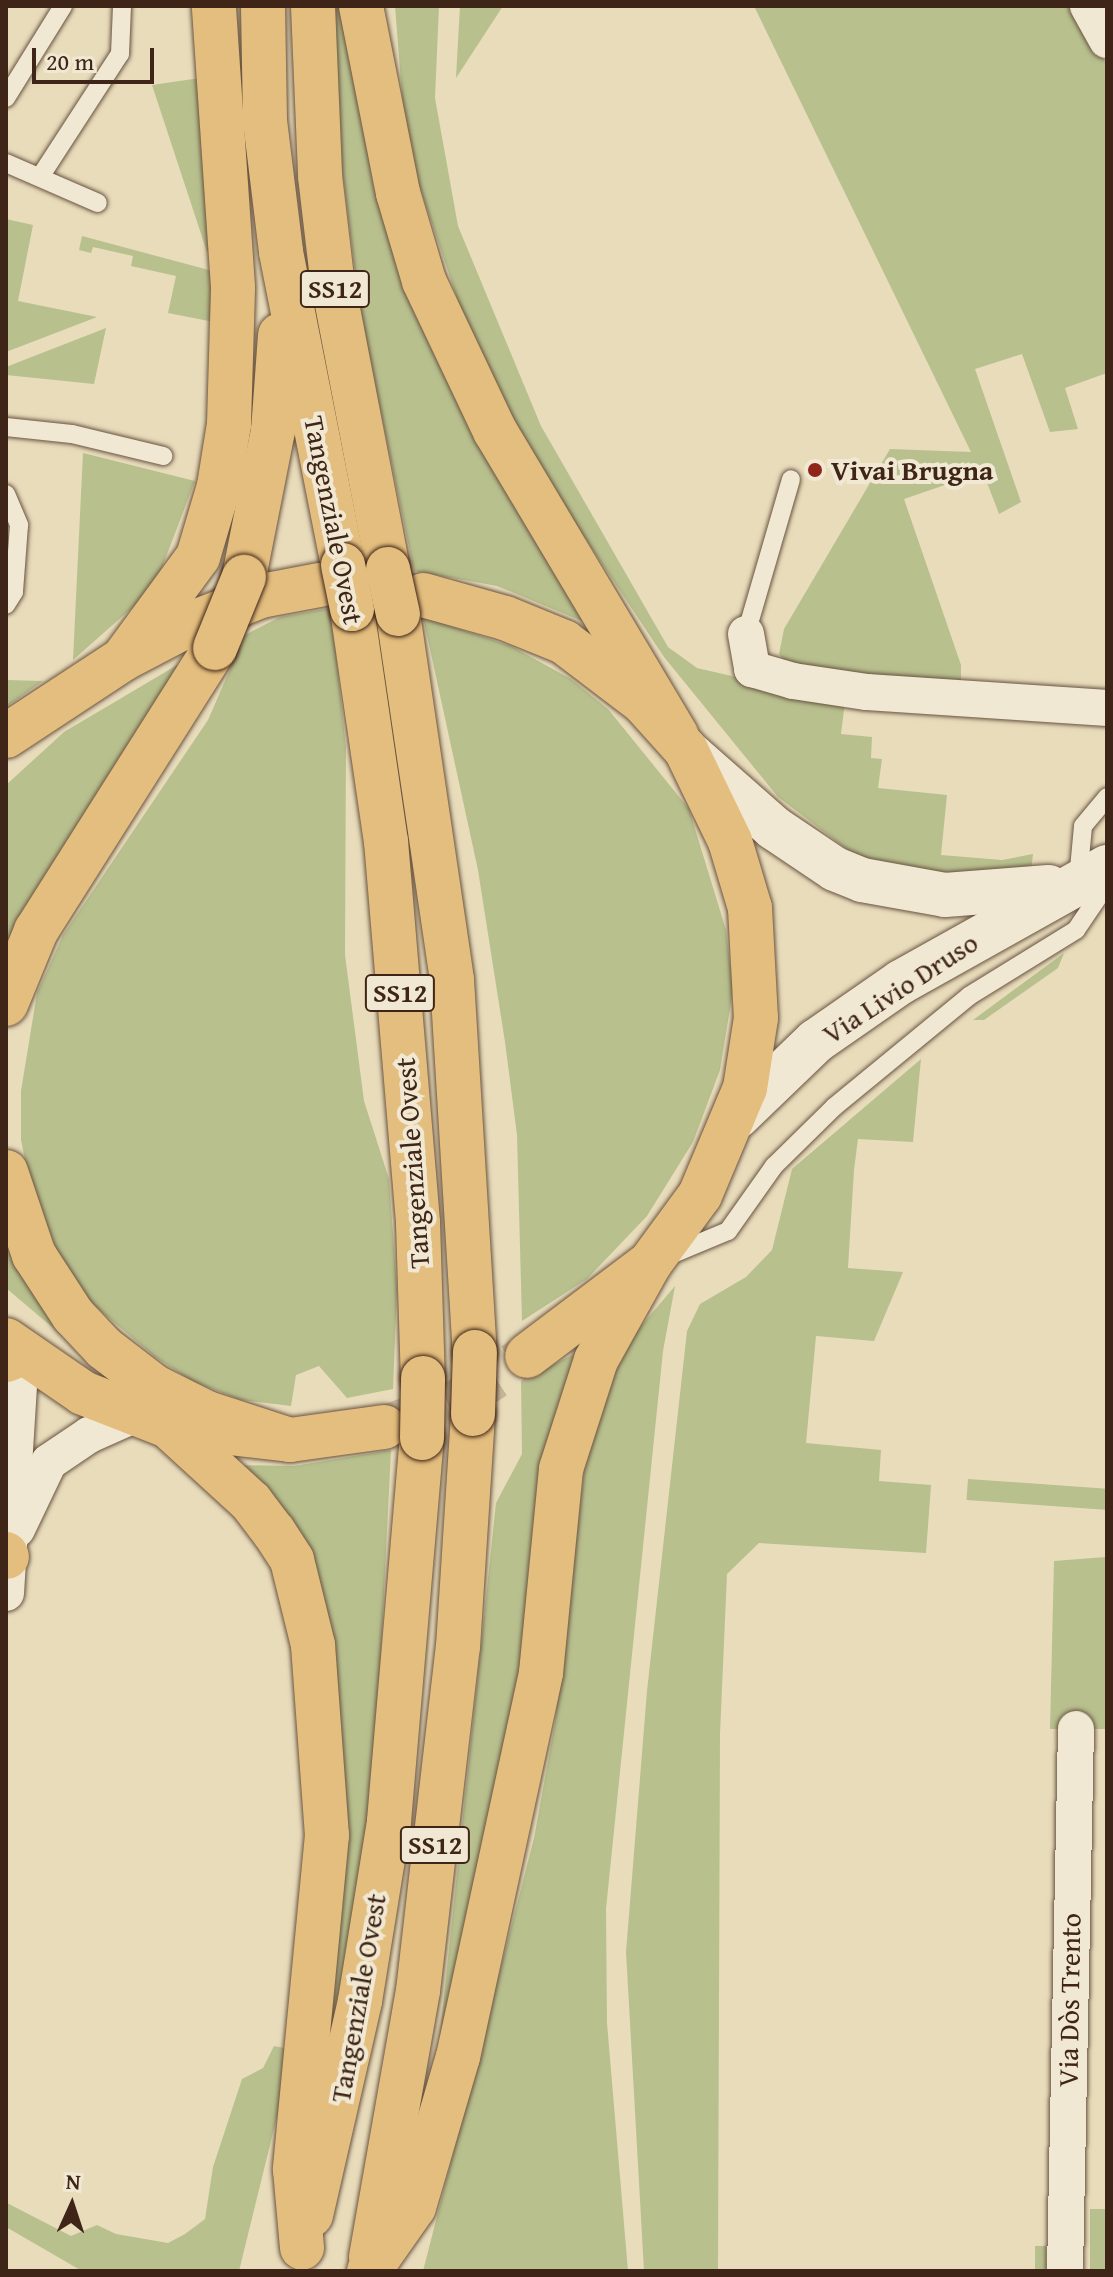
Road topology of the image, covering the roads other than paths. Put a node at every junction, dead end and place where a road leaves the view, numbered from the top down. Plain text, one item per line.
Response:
1 (63, 6) edge
2 (122, 6) edge
3 (214, 6) edge
4 (263, 6) edge
5 (313, 6) edge
6 (361, 6) edge
7 (1088, 6) edge
8 (1107, 40) edge
9 (6, 98) edge
10 (6, 163) edge
11 (40, 177) junction
12 (98, 203) dead end
13 (281, 252) junction
14 (6, 427) edge
15 (163, 456) dead end
16 (791, 479) dead end
17 (6, 494) edge
18 (338, 586) junction
19 (410, 604) junction
20 (6, 605) edge
21 (746, 634) joint
22 (123, 659) junction
23 (1107, 708) edge
24 (6, 736) edge
25 (682, 743) junction
26 (1107, 797) edge
27 (1097, 877) edge
28 (6, 1004) edge
29 (737, 1117) junction
30 (6, 1172) edge
31 (650, 1263) junction
32 (11, 1351) edge
33 (527, 1356) tunnel mouth
34 (151, 1421) junction
35 (403, 1433) junction
36 (290, 1440) junction
37 (6, 1568) edge
38 (1076, 1729) dead end
39 (297, 2263) edge
40 (368, 2271) edge
41 (1065, 2271) edge

1 - 9 lane
2 - 11 lane
3 - 22 main road
4 - 13 main road, Tangenziale Ovest / SS12
5 - 19 main road, Tangenziale Ovest / SS12, bridge
6 - 25 main road
7 - 8 street
10 - 11 lane
11 - 12 lane
13 - 18 main road, Tangenziale Ovest / SS12
13 - 28 main road, bridge
14 - 15 lane
16 - 21 lane
17 - 20 lane
18 - 22 main road
18 - 35 main road, Tangenziale Ovest / SS12, bridge
19 - 25 main road
19 - 40 main road, Tangenziale Ovest / SS12, bridge
21 - 23 street
22 - 24 main road
25 - 27 main road, Via Livio Druso
25 - 29 main road
26 - 27 lane
27 - 29 main road, Via Livio Druso
27 - 31 lane
29 - 31 main road
30 - 36 main road
31 - 33 main road
31 - 40 main road
32 - 34 main road
32 - 37 street
34 - 36 main road
34 - 37 street
34 - 39 main road
35 - 36 main road
35 - 39 main road, Tangenziale Ovest / SS12
38 - 41 street, Via Dòs Trento

